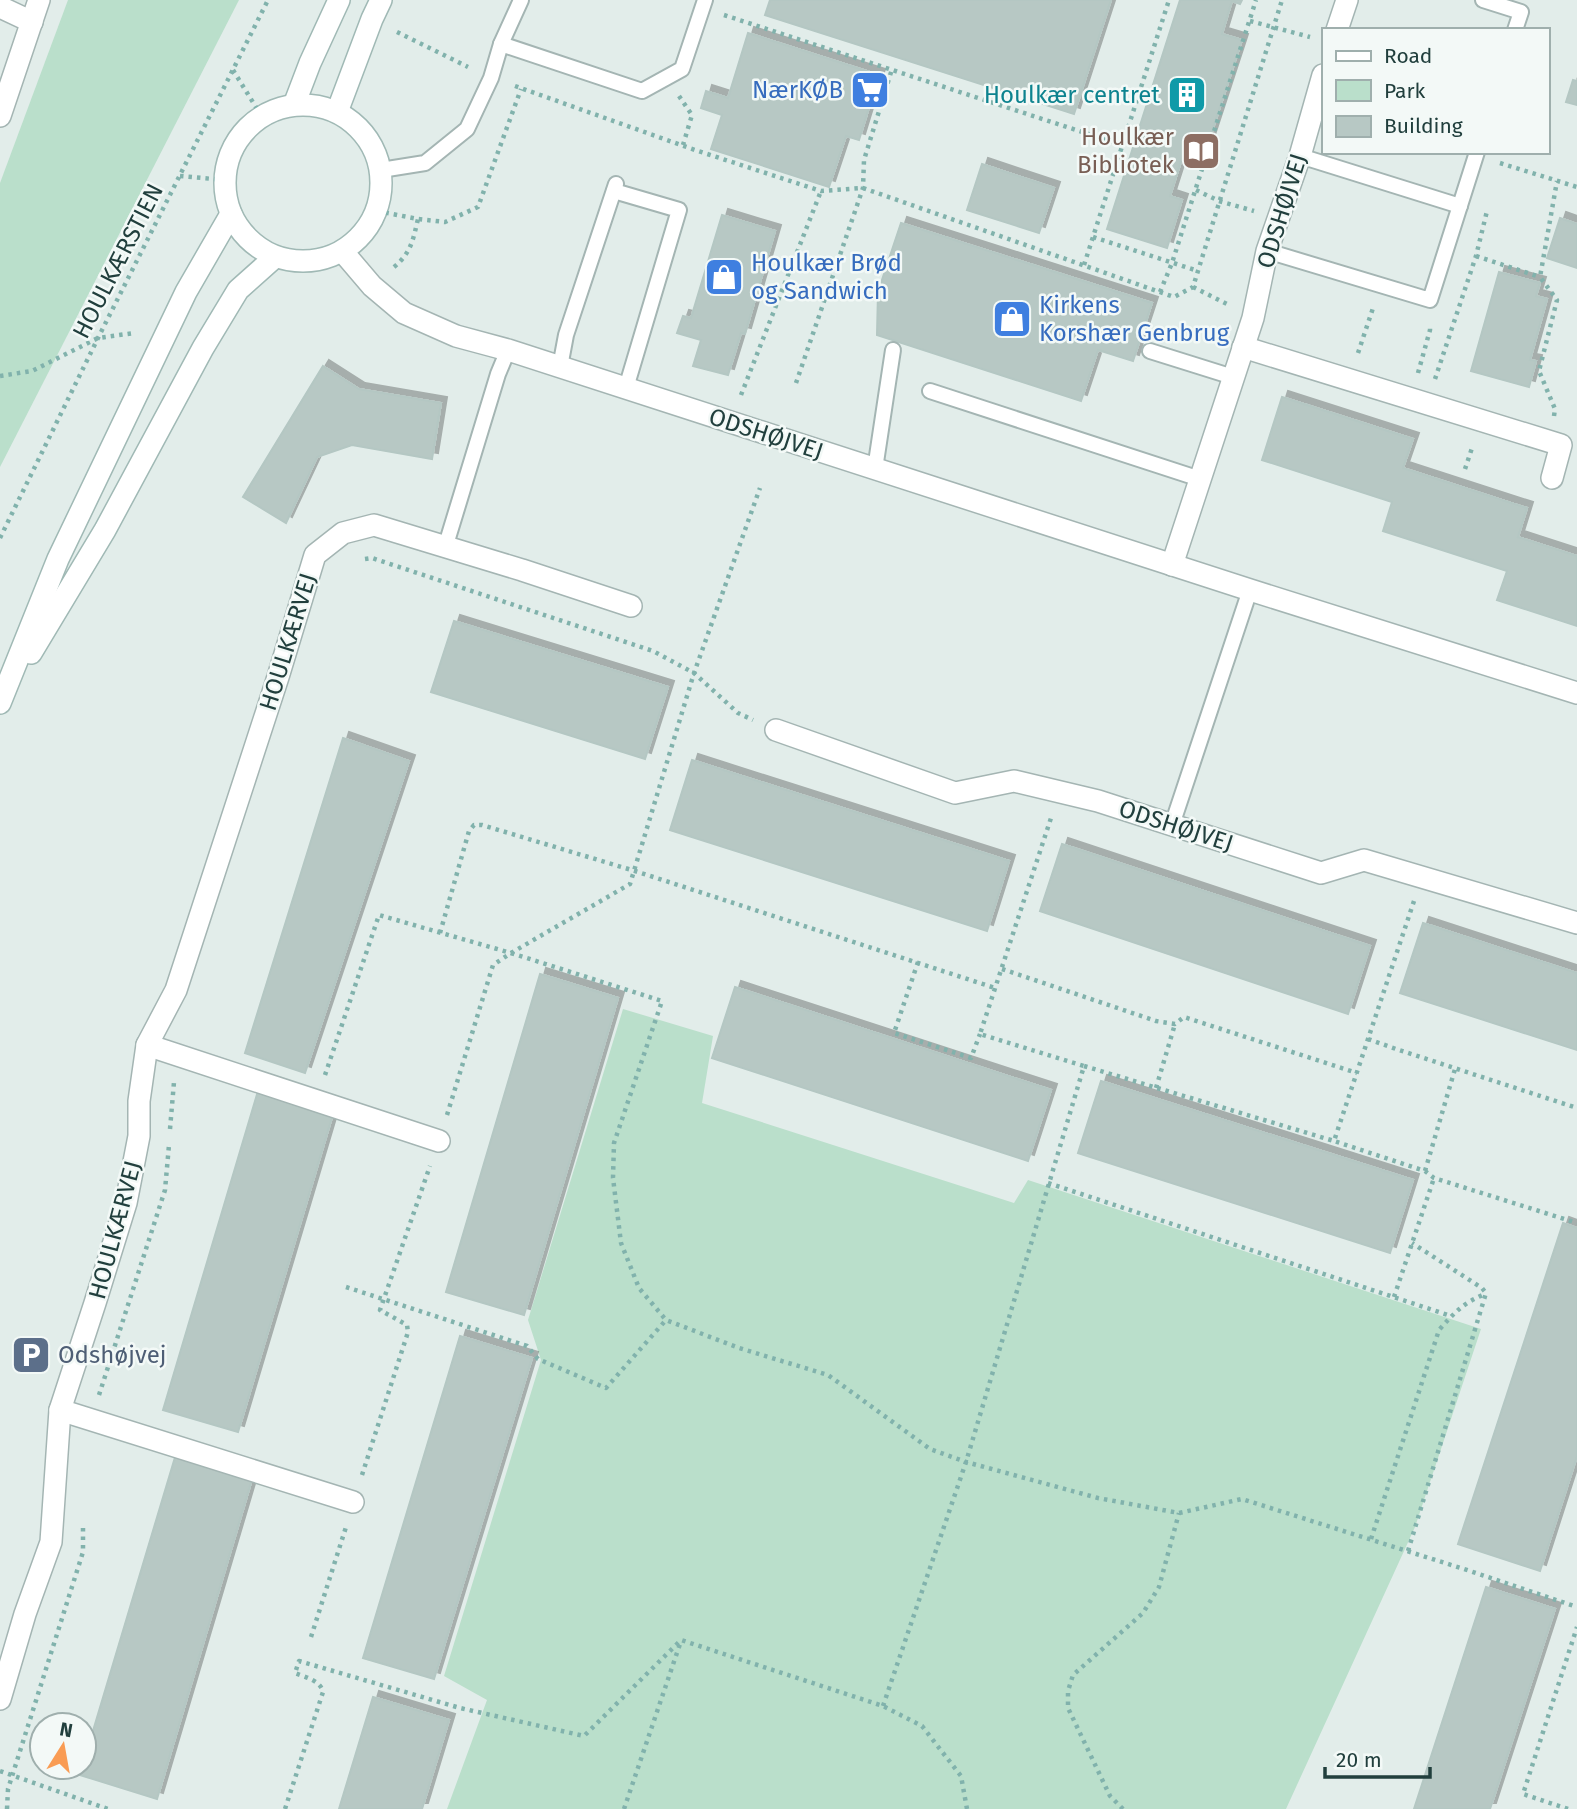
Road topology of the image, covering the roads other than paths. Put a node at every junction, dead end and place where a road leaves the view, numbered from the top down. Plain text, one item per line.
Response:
1 (39, 0) edge
2 (339, 0) edge
3 (521, 0) edge
4 (1347, 0) edge
5 (1483, 0) edge
6 (703, 5) edge
7 (0, 7) edge
8 (376, 9) edge
9 (32, 22) junction
10 (1338, 28) edge
11 (1517, 28) edge
12 (501, 44) junction
13 (1322, 79) edge
14 (294, 105) junction
15 (337, 112) junction
16 (0, 116) edge
17 (1476, 154) edge
18 (1300, 156) junction
19 (381, 170) junction
20 (1460, 206) junction
21 (230, 214) junction
22 (1267, 251) junction
23 (343, 252) junction
24 (275, 257) junction
25 (1243, 347) junction
26 (508, 350) junction
27 (893, 350) dead end
28 (1150, 351) dead end
29 (560, 366) junction
30 (1233, 377) junction
31 (626, 388) junction
32 (930, 391) dead end
33 (875, 469) junction
34 (1552, 478) dead end
35 (1200, 479) junction
36 (445, 548) junction
37 (1172, 565) junction
38 (1250, 590) junction
39 (631, 606) dead end
40 (1577, 693) edge
41 (0, 704) edge
42 (776, 730) road end
43 (1172, 825) junction
44 (1577, 923) edge
45 (148, 1045) junction
46 (439, 1141) road end
47 (60, 1410) junction
48 (353, 1503) road end
49 (0, 1699) edge

1 - 9 street
2 - 14 street
3 - 12 lane
4 - 10 street
5 - 11 lane
6 - 12 lane
7 - 9 street
8 - 15 street
9 - 16 street
12 - 19 lane
13 - 18 street, ODSHØJVEJ
14 - 15 street
14 - 21 street
15 - 19 street
17 - 20 lane
18 - 20 lane
18 - 22 street, ODSHØJVEJ
19 - 23 street
20 - 22 lane
21 - 24 street
21 - 41 street
22 - 25 street, ODSHØJVEJ
23 - 24 street
23 - 26 street, ODSHØJVEJ
24 - 41 street
25 - 30 street, ODSHØJVEJ
25 - 34 street
26 - 29 street, ODSHØJVEJ
26 - 36 lane
27 - 33 lane
28 - 30 lane
29 - 31 street, ODSHØJVEJ
29 - 31 lane
30 - 35 street, ODSHØJVEJ
31 - 33 street, ODSHØJVEJ
32 - 35 lane
33 - 37 street, ODSHØJVEJ
35 - 37 street, ODSHØJVEJ
36 - 39 street, HOULKÆRVEJ
36 - 45 street, HOULKÆRVEJ
37 - 38 street, ODSHØJVEJ
38 - 40 street, ODSHØJVEJ
38 - 43 lane
42 - 43 street, ODSHØJVEJ
43 - 44 street, ODSHØJVEJ
45 - 46 street
45 - 47 street, HOULKÆRVEJ
47 - 48 street
47 - 49 street, HOULKÆRVEJ

